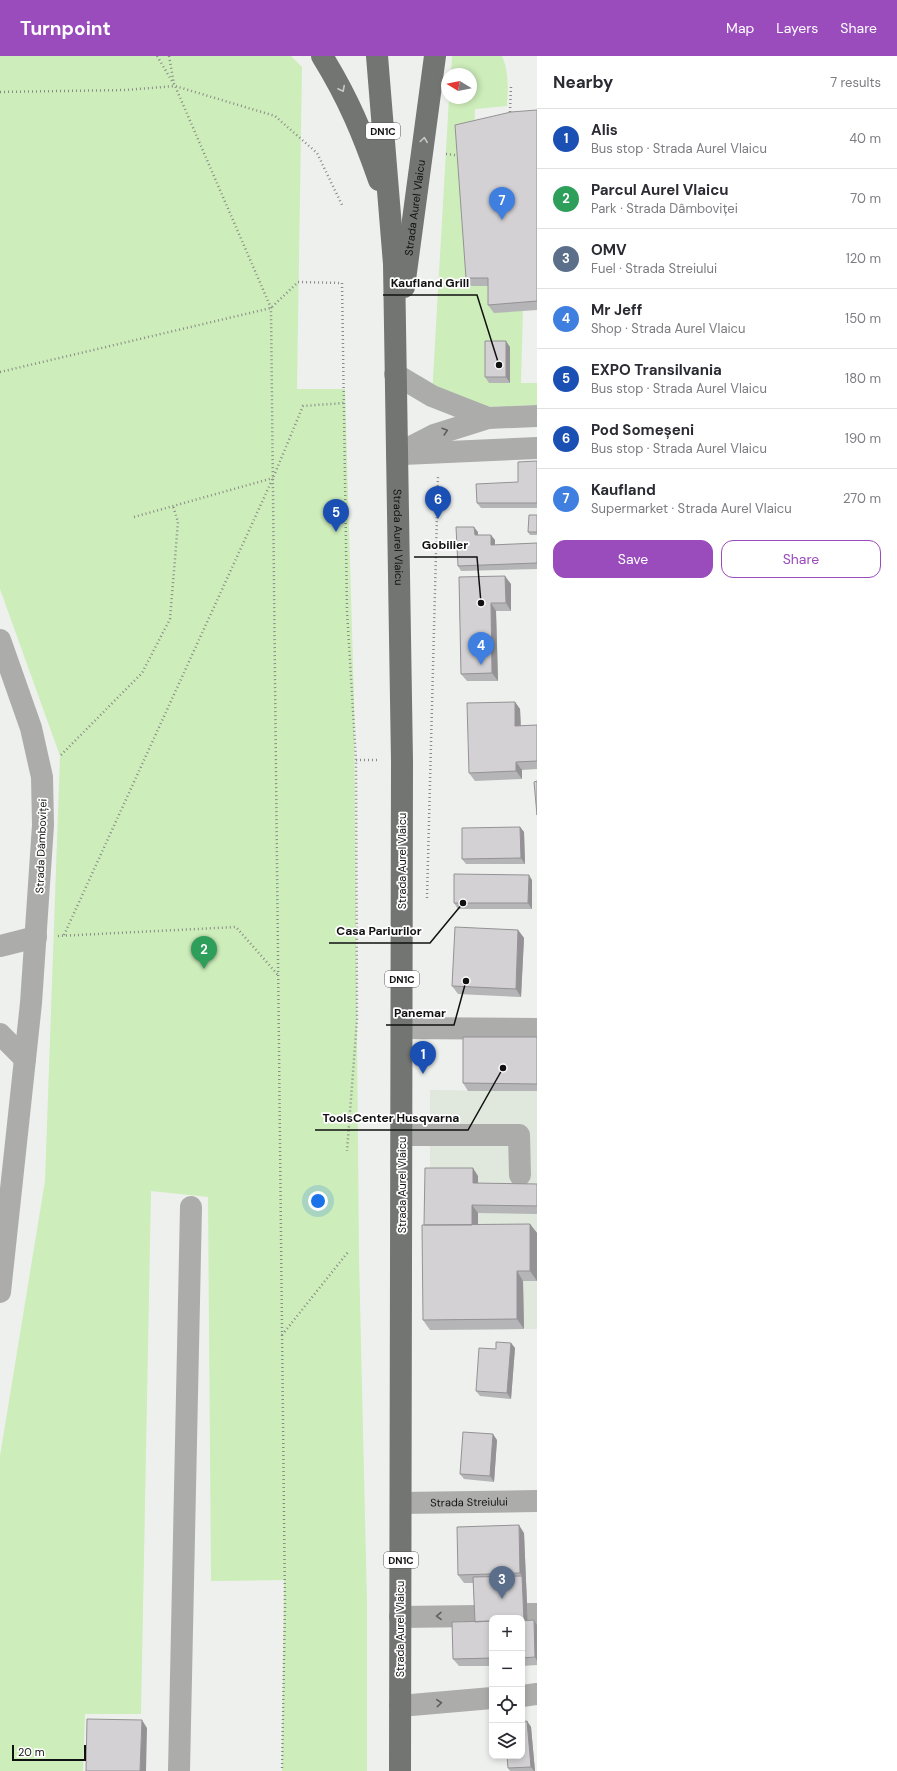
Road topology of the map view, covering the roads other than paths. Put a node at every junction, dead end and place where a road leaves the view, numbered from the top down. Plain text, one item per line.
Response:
1 (322, 56) edge
2 (377, 56) edge
3 (435, 56) edge
4 (388, 206) junction
5 (395, 367) junction
6 (537, 416) edge
7 (488, 418) junction
8 (537, 448) edge
9 (397, 454) junction
10 (0, 640) edge
11 (36, 937) junction
12 (0, 946) edge
13 (402, 1028) junction
14 (537, 1029) edge
15 (0, 1034) edge
16 (25, 1059) junction
17 (402, 1135) junction
18 (520, 1176) dead end
19 (191, 1207) dead end
20 (0, 1292) edge
21 (401, 1503) junction
22 (537, 1503) edge
23 (478, 1616) edge
24 (400, 1617) junction
25 (537, 1694) edge
26 (525, 1696) edge
27 (489, 1698) edge
28 (400, 1706) junction
29 (179, 1771) edge
30 (400, 1771) edge

1 -> 4 main road
2 - 4 main road, DN1C
5 -> 3 main road, Strada Aurel Vlaicu
4 - 5 main road, Strada Aurel Vlaicu / DN1C
5 - 7 street
5 - 9 main road, Strada Aurel Vlaicu / DN1C
6 - 7 street
9 -> 7 street
8 - 9 street
9 - 13 main road, Strada Aurel Vlaicu / DN1C
10 - 11 street, Strada Dâmboviței
11 - 12 street
11 - 16 street, Strada Dâmboviței
13 - 14 street
13 - 17 main road, Strada Aurel Vlaicu / DN1C
15 - 16 street
16 - 20 street, Strada Dâmboviței
17 - 18 street
17 - 21 main road, Strada Aurel Vlaicu / DN1C
19 - 29 street
21 - 22 street, Strada Streiului
21 - 24 main road, Strada Aurel Vlaicu / DN1C
23 -> 24 street
24 - 28 main road, Strada Aurel Vlaicu / DN1C
25 - 26 street
28 -> 27 street
28 - 30 main road, Strada Aurel Vlaicu / DN1C

